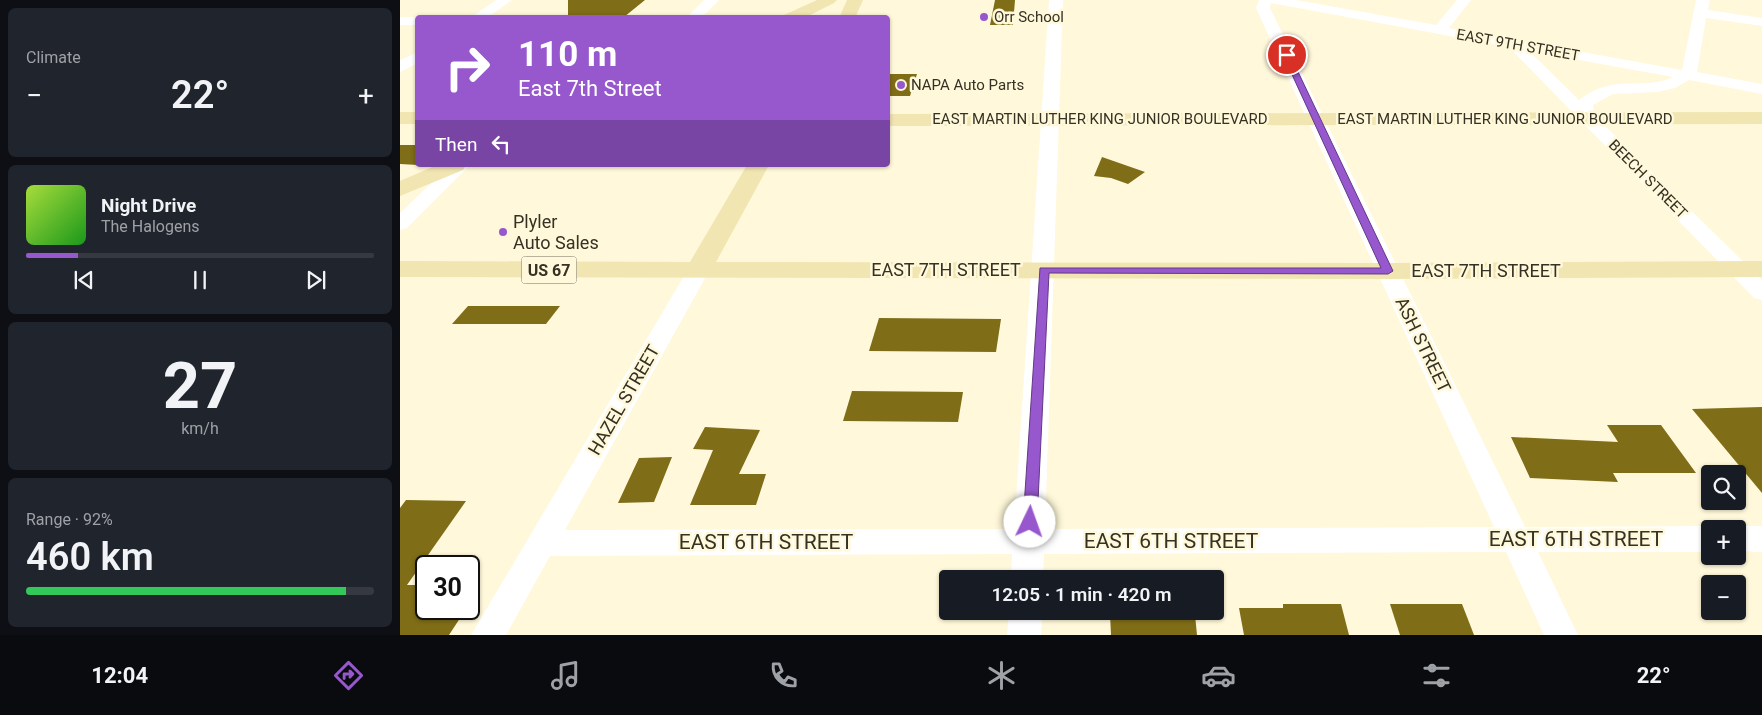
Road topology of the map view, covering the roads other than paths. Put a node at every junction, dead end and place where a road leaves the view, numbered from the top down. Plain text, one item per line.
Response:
1 (505, 0) edge
2 (712, 0) edge
3 (829, 0) edge
4 (855, 0) edge
5 (1056, 0) edge
6 (1266, 0) edge
7 (1274, 0) edge
8 (1464, 0) edge
9 (1702, 6) edge
10 (482, 15) edge
11 (696, 15) edge
12 (796, 15) edge
13 (848, 15) edge
14 (400, 21) edge
15 (415, 22) edge
16 (1762, 22) edge
17 (1440, 30) junction
18 (1514, 44) junction
19 (415, 58) edge
20 (400, 67) edge
21 (1688, 76) junction
22 (1762, 89) edge
23 (400, 118) edge
24 (415, 118) edge
25 (1762, 118) edge
26 (1050, 119) junction
27 (1318, 119) junction
28 (1586, 119) junction
29 (890, 120) edge
30 (450, 167) edge
31 (459, 167) edge
32 (757, 167) edge
33 (400, 189) edge
34 (400, 224) edge
35 (400, 269) edge
36 (1751, 269) edge
37 (1043, 270) junction
38 (698, 271) junction
39 (1388, 271) junction
40 (1762, 293) edge
41 (1762, 538) edge
42 (1701, 539) edge
43 (1746, 539) edge
44 (1516, 540) junction
45 (1029, 541) junction
46 (542, 544) junction
47 (1027, 570) edge
48 (1025, 620) edge
49 (488, 635) edge
50 (1024, 635) edge
51 (1560, 635) edge

1 - 10 street
2 - 11 street
3 - 12 main road
4 - 13 main road
5 - 26 street
6 - 27 street, ASH STREET
7 - 17 street, EAST 9TH STREET
8 - 17 street
9 - 16 street
9 - 21 street
14 - 15 street
17 - 18 street, EAST 9TH STREET
18 - 21 street, EAST 9TH STREET
18 - 28 street, BEECH STREET
19 - 20 street
21 - 22 street, EAST 9TH STREET
21 - 28 street
23 - 24 main road
25 - 28 main road, EAST MARTIN LUTHER KING JUNIOR BOULEVARD
26 - 27 main road, EAST MARTIN LUTHER KING JUNIOR BOULEVARD
26 - 29 main road, EAST MARTIN LUTHER KING JUNIOR BOULEVARD
26 - 37 street
27 - 28 main road, EAST MARTIN LUTHER KING JUNIOR BOULEVARD
27 - 39 street, ASH STREET
28 - 36 street, BEECH STREET
30 - 33 main road
31 - 34 street
32 - 38 main road, HAZEL STREET
35 - 38 main road, EAST 7TH STREET / US 67
36 - 39 main road, EAST 7TH STREET / US 67
36 - 40 street, BEECH STREET
37 - 38 main road, EAST 7TH STREET / US 67
37 - 39 main road, EAST 7TH STREET / US 67
37 - 45 street
38 - 46 street, HAZEL STREET
39 - 44 street, ASH STREET
41 - 43 street
42 - 44 street, EAST 6TH STREET
44 - 45 street, EAST 6TH STREET
44 - 51 street, ASH STREET
45 - 46 street, EAST 6TH STREET
45 - 47 street
46 - 49 street, HAZEL STREET
48 - 50 street

